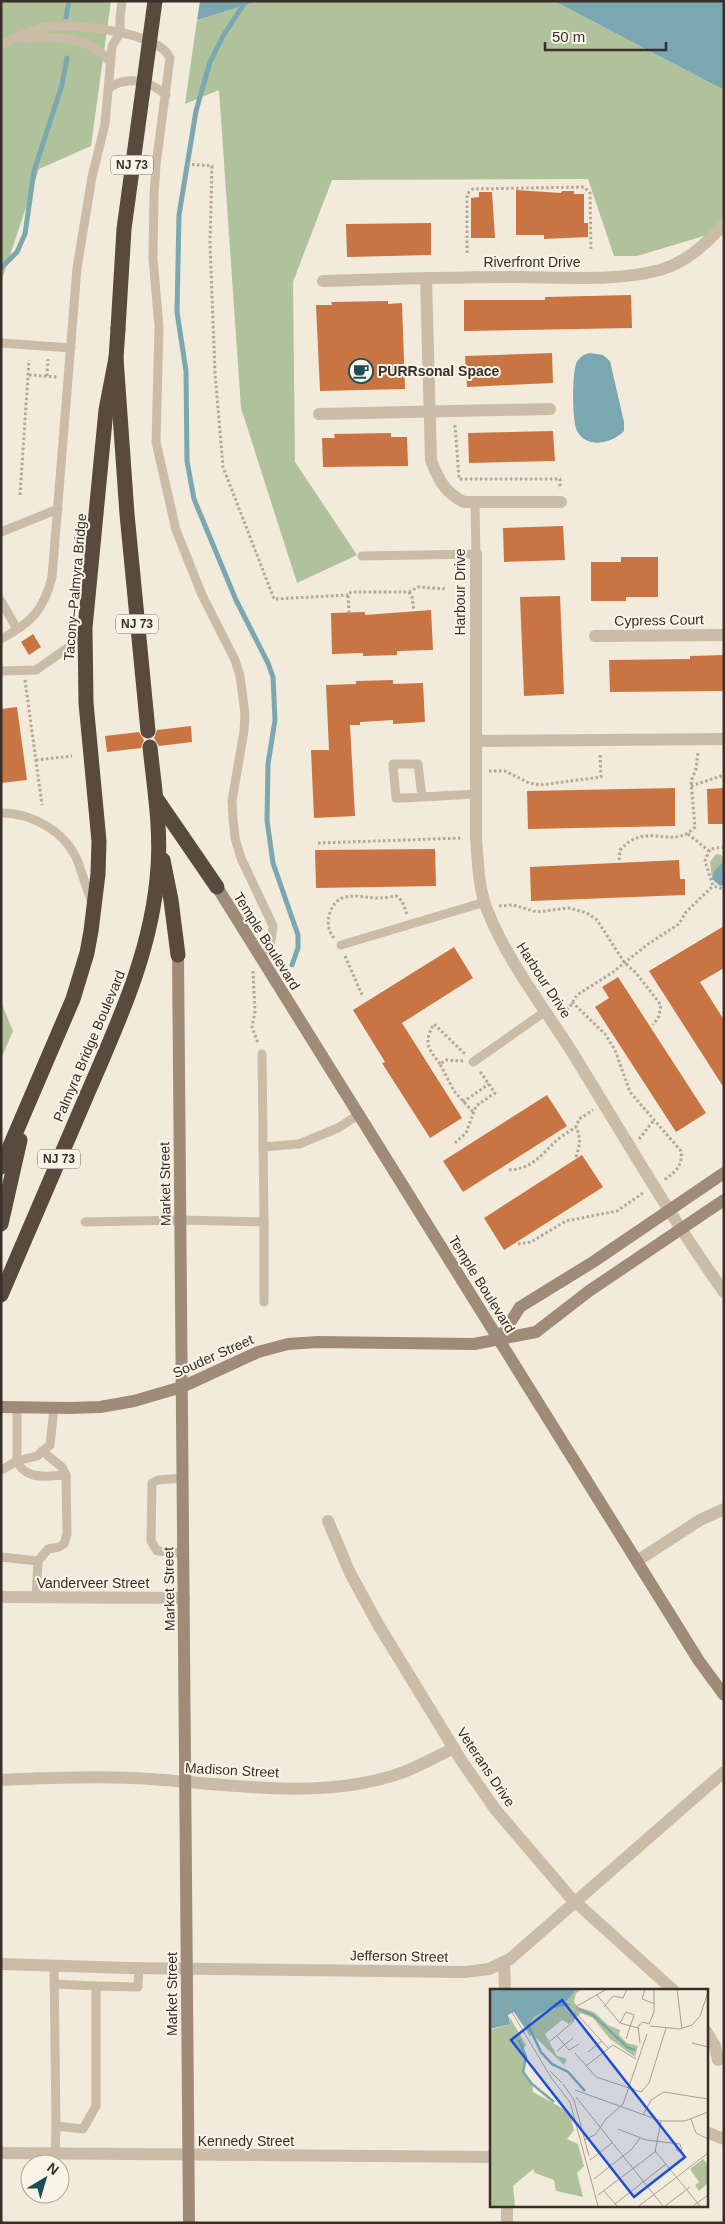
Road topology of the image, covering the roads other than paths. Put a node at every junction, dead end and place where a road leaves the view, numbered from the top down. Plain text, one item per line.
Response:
1 (122, 1) edge
2 (155, 1) edge
3 (120, 33) junction
4 (20, 38) junction
5 (1, 44) edge
6 (110, 63) junction
7 (109, 88) junction
8 (166, 95) junction
9 (724, 224) edge
10 (426, 278) junction
11 (323, 281) dead end
12 (1, 343) edge
13 (70, 348) junction
14 (116, 358) junction
15 (550, 409) dead end
16 (430, 411) junction
17 (320, 414) dead end
18 (475, 502) junction
19 (561, 502) road end
20 (58, 510) junction
21 (1, 532) edge
22 (476, 554) junction
23 (362, 556) dead end
24 (1, 601) edge
25 (85, 628) junction
26 (17, 630) junction
27 (724, 635) edge
28 (595, 636) dead end
29 (1, 639) edge
30 (1, 671) edge
31 (148, 731) dead end
32 (724, 739) edge
33 (476, 741) junction
34 (150, 747) dead end
35 (476, 794) junction
36 (422, 797) junction
37 (156, 798) junction
38 (1, 813) edge
39 (158, 840) junction
40 (217, 887) joint
41 (486, 906) junction
42 (94, 909) junction
43 (341, 945) road end
44 (178, 955) joint
45 (258, 966) junction
46 (546, 1011) junction
47 (262, 1054) road end
48 (473, 1062) road end
49 (26, 1107) junction
50 (358, 1115) junction
51 (263, 1147) junction
52 (1, 1167) edge
53 (724, 1173) edge
54 (724, 1200) edge
55 (669, 1209) junction
56 (180, 1220) junction
57 (86, 1222) dead end
58 (264, 1222) junction
59 (1, 1224) edge
60 (680, 1230) junction
61 (576, 1272) junction
62 (589, 1291) junction
63 (724, 1292) edge
64 (1, 1295) edge
65 (264, 1302) dead end
66 (499, 1340) junction
67 (182, 1387) junction
68 (1, 1407) edge
69 (17, 1407) junction
70 (54, 1408) junction
71 (42, 1451) junction
72 (17, 1461) junction
73 (1, 1470) edge
74 (66, 1475) junction
75 (182, 1478) junction
76 (724, 1509) edge
77 (328, 1521) dead end
78 (183, 1553) junction
79 (1, 1557) edge
80 (38, 1560) junction
81 (637, 1562) junction
82 (1, 1597) edge
83 (36, 1597) junction
84 (184, 1598) junction
85 (724, 1696) edge
86 (454, 1748) junction
87 (724, 1772) edge
88 (1, 1780) edge
89 (185, 1782) junction
90 (576, 1903) junction
91 (504, 1962) junction
92 (1, 1964) edge
93 (54, 1965) junction
94 (139, 1967) junction
95 (187, 1968) junction
96 (54, 1984) junction
97 (96, 1986) junction
98 (505, 1989) edge
99 (672, 1989) edge
100 (708, 2035) edge
101 (716, 2062) edge
102 (56, 2126) junction
103 (708, 2133) edge
104 (724, 2139) edge
105 (1, 2153) edge
106 (55, 2154) joint
107 (70, 2154) edge
108 (188, 2155) junction
109 (490, 2157) edge
110 (507, 2206) edge
111 (189, 2223) edge
112 (507, 2223) edge

1 - 3 lane
2 - 14 highway, Tacony–Palmyra Bridge / NJ 73, bridge
3 - 4 lane
3 - 6 lane
3 - 8 lane
4 - 5 lane
4 - 6 lane
6 - 7 lane
7 - 8 lane
7 - 13 lane
8 - 45 lane
9 - 10 street, Riverfront Drive
10 - 11 street, Riverfront Drive
10 - 16 street
12 - 13 lane
13 - 20 lane
14 - 25 highway, Tacony–Palmyra Bridge / NJ 73
14 - 31 highway, Tacony–Palmyra Bridge / NJ 73
15 - 16 street
16 - 17 street
16 - 18 street
18 - 19 street
18 - 22 lane, Harbour Drive
20 - 21 lane
20 - 26 lane
22 - 23 lane
22 - 33 street, Harbour Drive
24 - 26 lane
25 - 30 lane
25 - 42 highway, Tacony–Palmyra Bridge / NJ 73
26 - 29 lane
27 - 28 street, Cypress Court
32 - 33 street
33 - 35 street, Harbour Drive
34 - 37 highway, NJ 73
35 - 36 lane
35 - 41 street, Harbour Drive
36 - 36 lane
37 - 39 highway, Palmyra Bridge Boulevard / NJ 73
37 - 40 highway
38 - 42 lane
39 - 44 highway
39 - 64 highway, Palmyra Bridge Boulevard / NJ 73
40 - 45 street, Temple Boulevard
41 - 43 lane
41 - 46 street, Harbour Drive
42 - 49 highway, NJ 73
44 - 56 street, Market Street
45 - 50 street, Temple Boulevard
46 - 48 lane
46 - 55 street, Harbour Drive
47 - 51 lane
49 - 52 highway, NJ 73
49 - 59 highway
50 - 51 lane
50 - 66 street, Temple Boulevard
51 - 58 lane
53 - 55 street
54 - 60 street
55 - 60 street, Harbour Drive
55 - 61 street
56 - 57 lane
56 - 58 lane
56 - 67 street, Market Street
58 - 65 lane
60 - 62 street
60 - 63 street, Harbour Drive
61 - 62 street
61 - 66 street
62 - 66 street
66 - 67 street, Souder Street
66 - 81 street, Temple Boulevard
67 - 70 street, Souder Street
67 - 75 street, Market Street
68 - 69 street, Souder Street
69 - 70 street, Souder Street
69 - 72 lane
70 - 71 lane
71 - 72 lane
71 - 74 lane
72 - 73 lane
72 - 74 lane
74 - 80 lane
75 - 78 street, Market Street
75 - 78 lane
76 - 81 street
77 - 86 street, Veterans Drive
78 - 84 street, Market Street
79 - 80 lane
80 - 83 lane
81 - 85 street, Temple Boulevard
82 - 83 street, Vanderveer Street
83 - 84 street, Vanderveer Street
84 - 89 street, Market Street
86 - 89 street, Madison Street
86 - 90 street, Veterans Drive
87 - 90 street, Jefferson Street
88 - 89 street, Madison Street
89 - 95 street, Market Street
90 - 91 street, Jefferson Street
90 - 99 street, Veterans Drive
91 - 95 street, Jefferson Street
91 - 98 street
92 - 93 street, Jefferson Street
93 - 94 street, Jefferson Street
93 - 96 lane
94 - 95 street, Jefferson Street
94 - 97 lane
95 - 108 street, Market Street
96 - 97 lane
96 - 102 lane
97 - 102 lane
100 - 101 street
102 - 106 lane
103 - 104 street
105 - 106 street, Kennedy Street
107 - 108 street, Kennedy Street
108 - 109 street, Kennedy Street
108 - 111 street, Market Street
110 - 112 street

